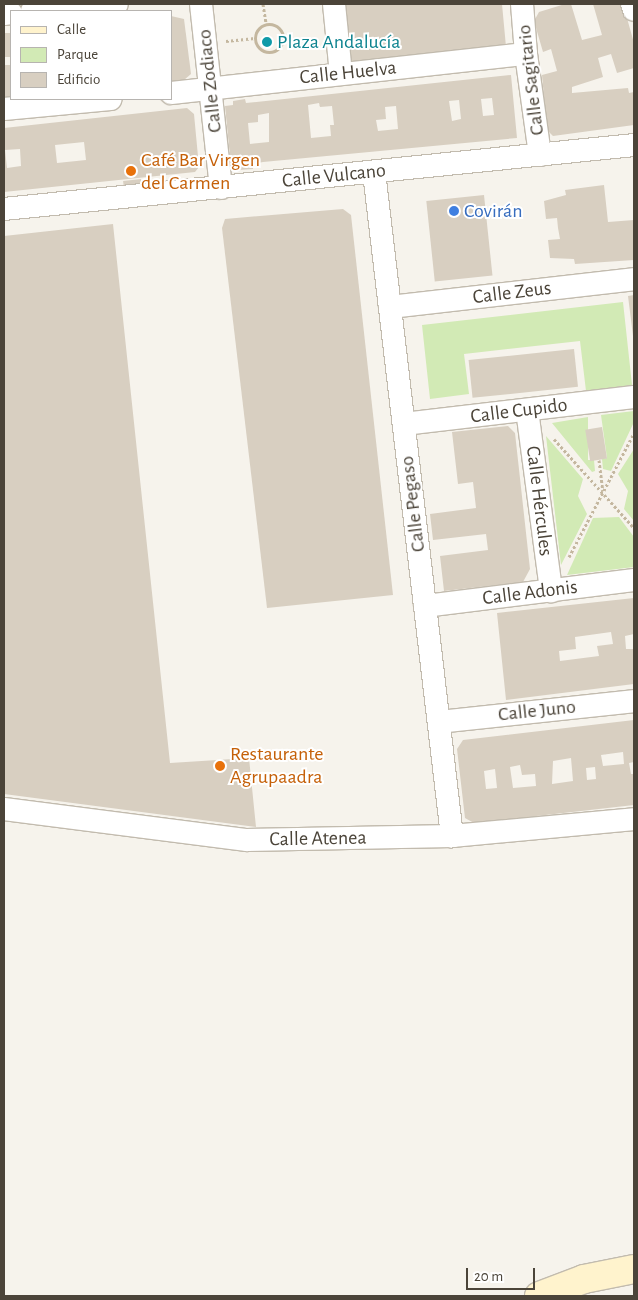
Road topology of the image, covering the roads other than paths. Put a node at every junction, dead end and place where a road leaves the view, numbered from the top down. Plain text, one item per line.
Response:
1 (117, 4) edge
2 (201, 4) edge
3 (334, 4) edge
4 (522, 4) edge
5 (632, 4) edge
6 (44, 10) edge
7 (634, 10) edge
8 (526, 54) junction
9 (341, 74) junction
10 (211, 89) junction
11 (172, 93) edge
12 (100, 100) edge
13 (4, 109) edge
14 (634, 145) edge
15 (540, 155) junction
16 (374, 172) junction
17 (221, 188) junction
18 (4, 210) edge
19 (634, 278) edge
20 (390, 307) junction
21 (634, 397) edge
22 (528, 410) junction
23 (404, 424) junction
24 (634, 580) edge
25 (551, 591) junction
26 (425, 606) junction
27 (634, 701) edge
28 (439, 722) junction
29 (4, 809) edge
30 (634, 819) edge
31 (452, 836) junction
32 (634, 1269) edge
33 (539, 1296) edge

1 - 6 street
2 - 10 street, Calle Zodiaco
3 - 9 street
4 - 8 street, Calle Sagitario
5 - 7 street
8 - 9 street, Calle Huelva
8 - 15 street, Calle Sagitario
9 - 10 street, Calle Huelva
10 - 11 street, Calle Huelva
10 - 17 street, Calle Zodiaco
12 - 13 street
14 - 15 street, Calle Vulcano
15 - 16 street, Calle Vulcano
16 - 17 street, Calle Vulcano
16 - 20 street, Calle Pegaso
17 - 18 street, Calle Vulcano
19 - 20 street, Calle Zeus
20 - 23 street, Calle Pegaso
21 - 22 street, Calle Cupido
22 - 23 street, Calle Cupido
22 - 25 street, Calle Hércules
23 - 26 street, Calle Pegaso
24 - 25 street, Calle Adonis
25 - 26 street, Calle Adonis
26 - 28 street, Calle Pegaso
27 - 28 street, Calle Juno
28 - 31 street, Calle Pegaso
29 - 31 street, Calle Atenea
30 - 31 street, Calle Atenea
32 - 33 main road

